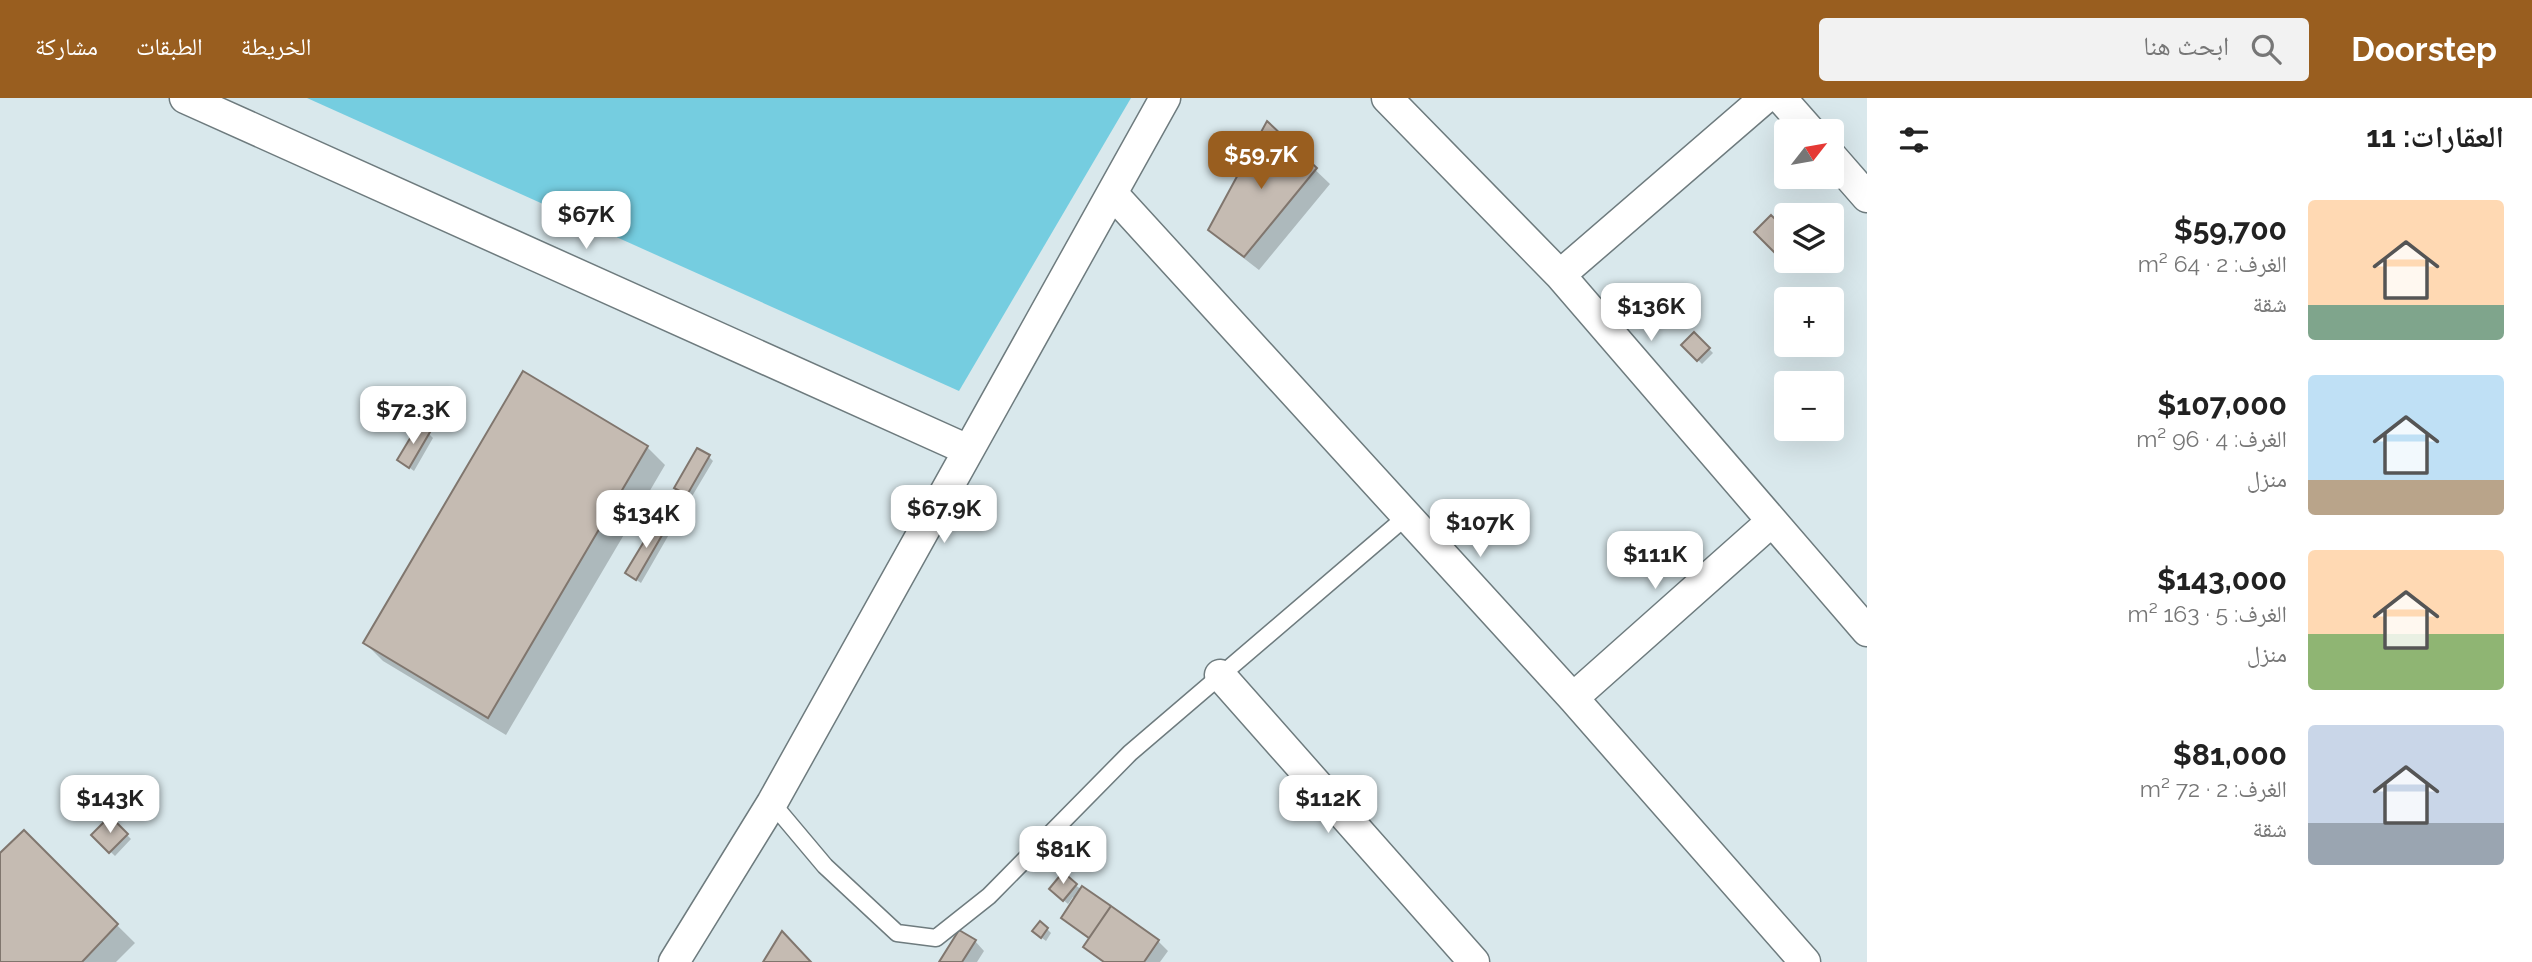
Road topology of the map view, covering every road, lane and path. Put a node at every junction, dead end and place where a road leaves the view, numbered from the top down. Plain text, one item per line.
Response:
1 (184, 98) edge
2 (1165, 98) edge
3 (1387, 98) edge
4 (1765, 98) edge
5 (1781, 98) edge
6 (1799, 119) edge
7 (1844, 171) edge
8 (1112, 193) junction
9 (1867, 197) edge
10 (1560, 275) junction
11 (968, 450) junction
12 (1407, 516) junction
13 (1771, 522) junction
14 (1867, 631) edge
15 (1220, 675) junction
16 (1573, 698) junction
17 (772, 803) junction
18 (674, 962) edge
19 (1474, 962) edge
20 (1805, 962) edge

1 - 11 street
2 - 8 street
3 - 10 street
4 - 10 street
5 - 6 street
7 - 9 street
8 - 11 street
8 - 12 street
10 - 13 street
11 - 17 street
12 - 15 lane
12 - 16 street
13 - 14 street
13 - 16 street
15 - 17 lane
15 - 19 street
16 - 20 street
17 - 18 street

